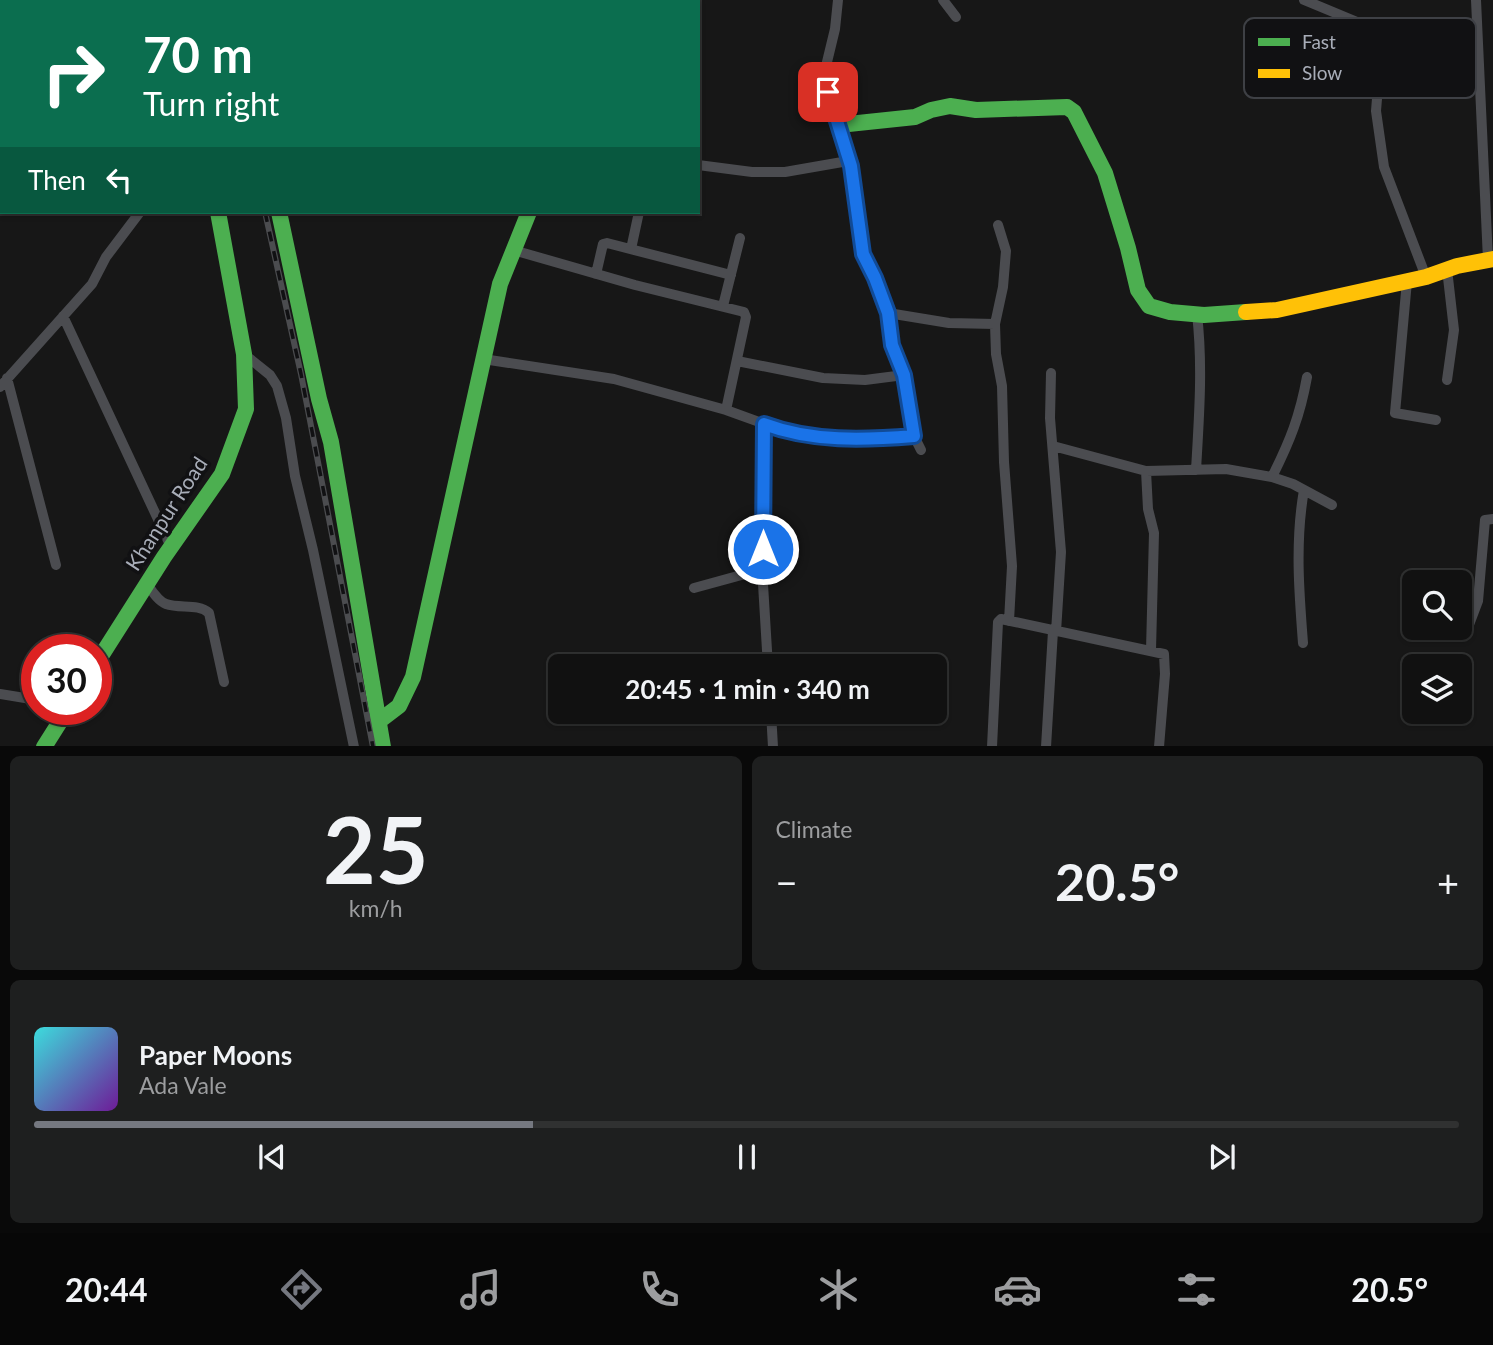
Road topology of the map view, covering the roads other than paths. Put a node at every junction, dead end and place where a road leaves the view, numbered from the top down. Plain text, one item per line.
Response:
1 (838, 0) edge
2 (943, 0) edge
3 (1304, 0) edge
4 (1476, 0) edge
5 (956, 17) dead end
6 (1347, 18) edge
7 (1377, 98) edge
8 (839, 125) junction
9 (848, 161) junction
10 (700, 165) edge
11 (138, 214) edge
12 (218, 214) edge
13 (279, 214) edge
14 (528, 214) edge
15 (639, 214) edge
16 (998, 225) dead end
17 (740, 238) dead end
18 (631, 249) junction
19 (513, 250) junction
20 (1490, 260) edge
21 (1447, 269) junction
22 (596, 274) junction
23 (730, 275) junction
24 (1426, 277) junction
25 (1407, 281) junction
26 (723, 306) junction
27 (888, 313) junction
28 (1197, 314) junction
29 (63, 316) junction
30 (995, 324) junction
31 (244, 354) junction
32 (483, 359) junction
33 (737, 361) junction
34 (1051, 373) dead end
35 (904, 375) junction
36 (1307, 377) dead end
37 (1447, 380) dead end
38 (4, 382) edge
39 (726, 410) junction
40 (1436, 420) dead end
41 (764, 424) junction
42 (914, 436) junction
43 (1053, 446) junction
44 (921, 450) dead end
45 (1196, 470) junction
46 (1146, 471) junction
47 (1272, 477) junction
48 (1304, 490) junction
49 (1332, 505) dead end
50 (1493, 519) edge
51 (171, 547) junction
52 (56, 565) dead end
53 (763, 569) junction
54 (147, 584) junction
55 (694, 588) dead end
56 (1472, 617) edge
57 (1009, 621) junction
58 (1055, 631) junction
59 (112, 639) edge
60 (1303, 643) dead end
61 (1151, 650) junction
62 (767, 654) edge
63 (224, 682) dead end
64 (0, 694) edge
65 (21, 697) edge
66 (378, 722) junction
67 (772, 724) edge
68 (58, 725) edge
69 (45, 746) edge
70 (354, 746) edge
71 (383, 746) edge
72 (773, 746) edge
73 (992, 746) edge
74 (1046, 746) edge
75 (1159, 746) edge

1 - 8 street
2 - 5 street
3 - 6 street
4 - 20 street
7 - 24 street
8 - 9 street
8 - 28 main road
9 - 10 street
9 - 27 street
11 - 29 street
12 - 31 main road, Khanpur Road
13 - 66 main road
14 - 19 main road
15 - 18 street
16 - 30 street
17 - 23 street
18 - 22 street
18 - 23 street
19 - 22 street
19 - 32 main road
20 - 21 main road
21 - 24 main road
21 - 37 street
22 - 26 street
23 - 26 street
24 - 25 main road
25 - 28 main road
25 - 40 street
26 - 33 street
27 - 30 street
27 - 35 street
28 - 45 street
29 - 38 street
29 - 51 street
30 - 57 street
31 - 51 main road, Khanpur Road
31 - 70 street
32 - 39 street
32 - 66 main road
33 - 35 street
33 - 39 street
34 - 43 street
35 - 42 street
36 - 47 street
38 - 52 street
39 - 41 street
41 - 42 street
41 - 53 street
42 - 44 street
43 - 46 street
43 - 58 street
45 - 46 street
45 - 47 street
46 - 61 street
47 - 48 street
48 - 49 street
48 - 60 street
50 - 56 street
51 - 54 main road, Khanpur Road
53 - 55 street
53 - 62 street
54 - 59 main road, Khanpur Road
54 - 63 street
57 - 58 street
57 - 73 street
58 - 61 street
58 - 74 street
61 - 75 street
64 - 65 street
66 - 71 main road
67 - 72 street
68 - 69 main road

